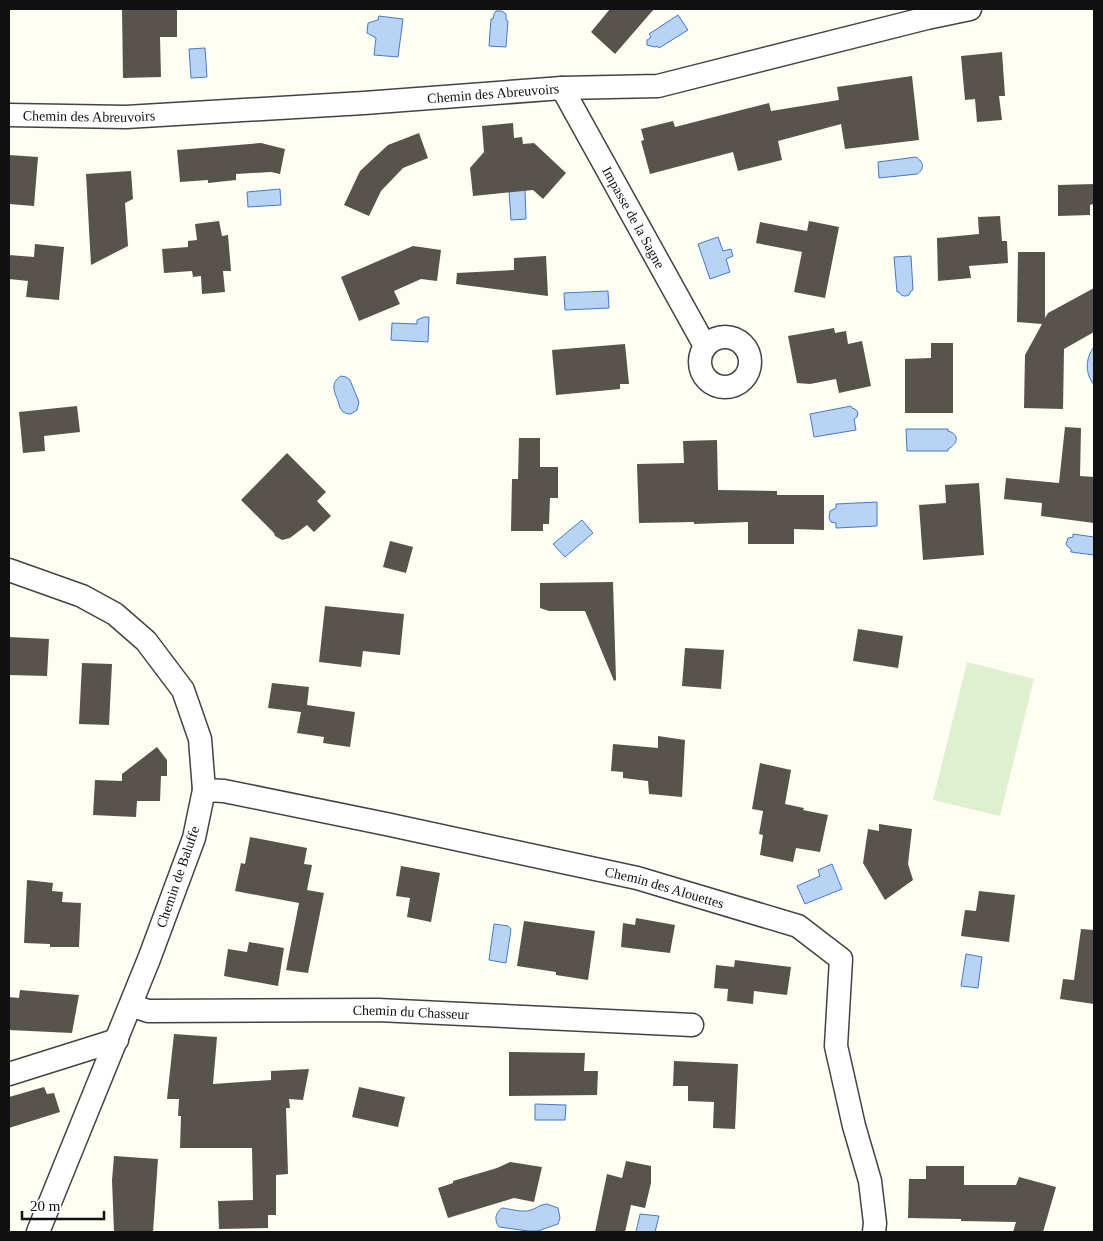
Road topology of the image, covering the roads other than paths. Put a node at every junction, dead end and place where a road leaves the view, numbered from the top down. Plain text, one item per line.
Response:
1 (970, 9) edge
2 (562, 88) junction
3 (9, 115) edge
4 (705, 346) dead end
5 (9, 570) edge
6 (204, 790) junction
7 (131, 1005) junction
8 (692, 1025) dead end
9 (117, 1040) junction
10 (9, 1074) edge
11 (38, 1232) edge
12 (874, 1232) edge

1 - 2 street, Chemin des Abreuvoirs
2 - 3 street, Chemin des Abreuvoirs
2 - 4 street, Impasse de la Sagne
5 - 6 street, Chemin de Baluffe
6 - 7 street, Chemin de Baluffe
6 - 12 street, Chemin des Alouettes
7 - 8 street, Chemin du Chasseur
7 - 9 street, Chemin de Baluffe
9 - 10 street
9 - 11 street, Chemin de Baluffe

